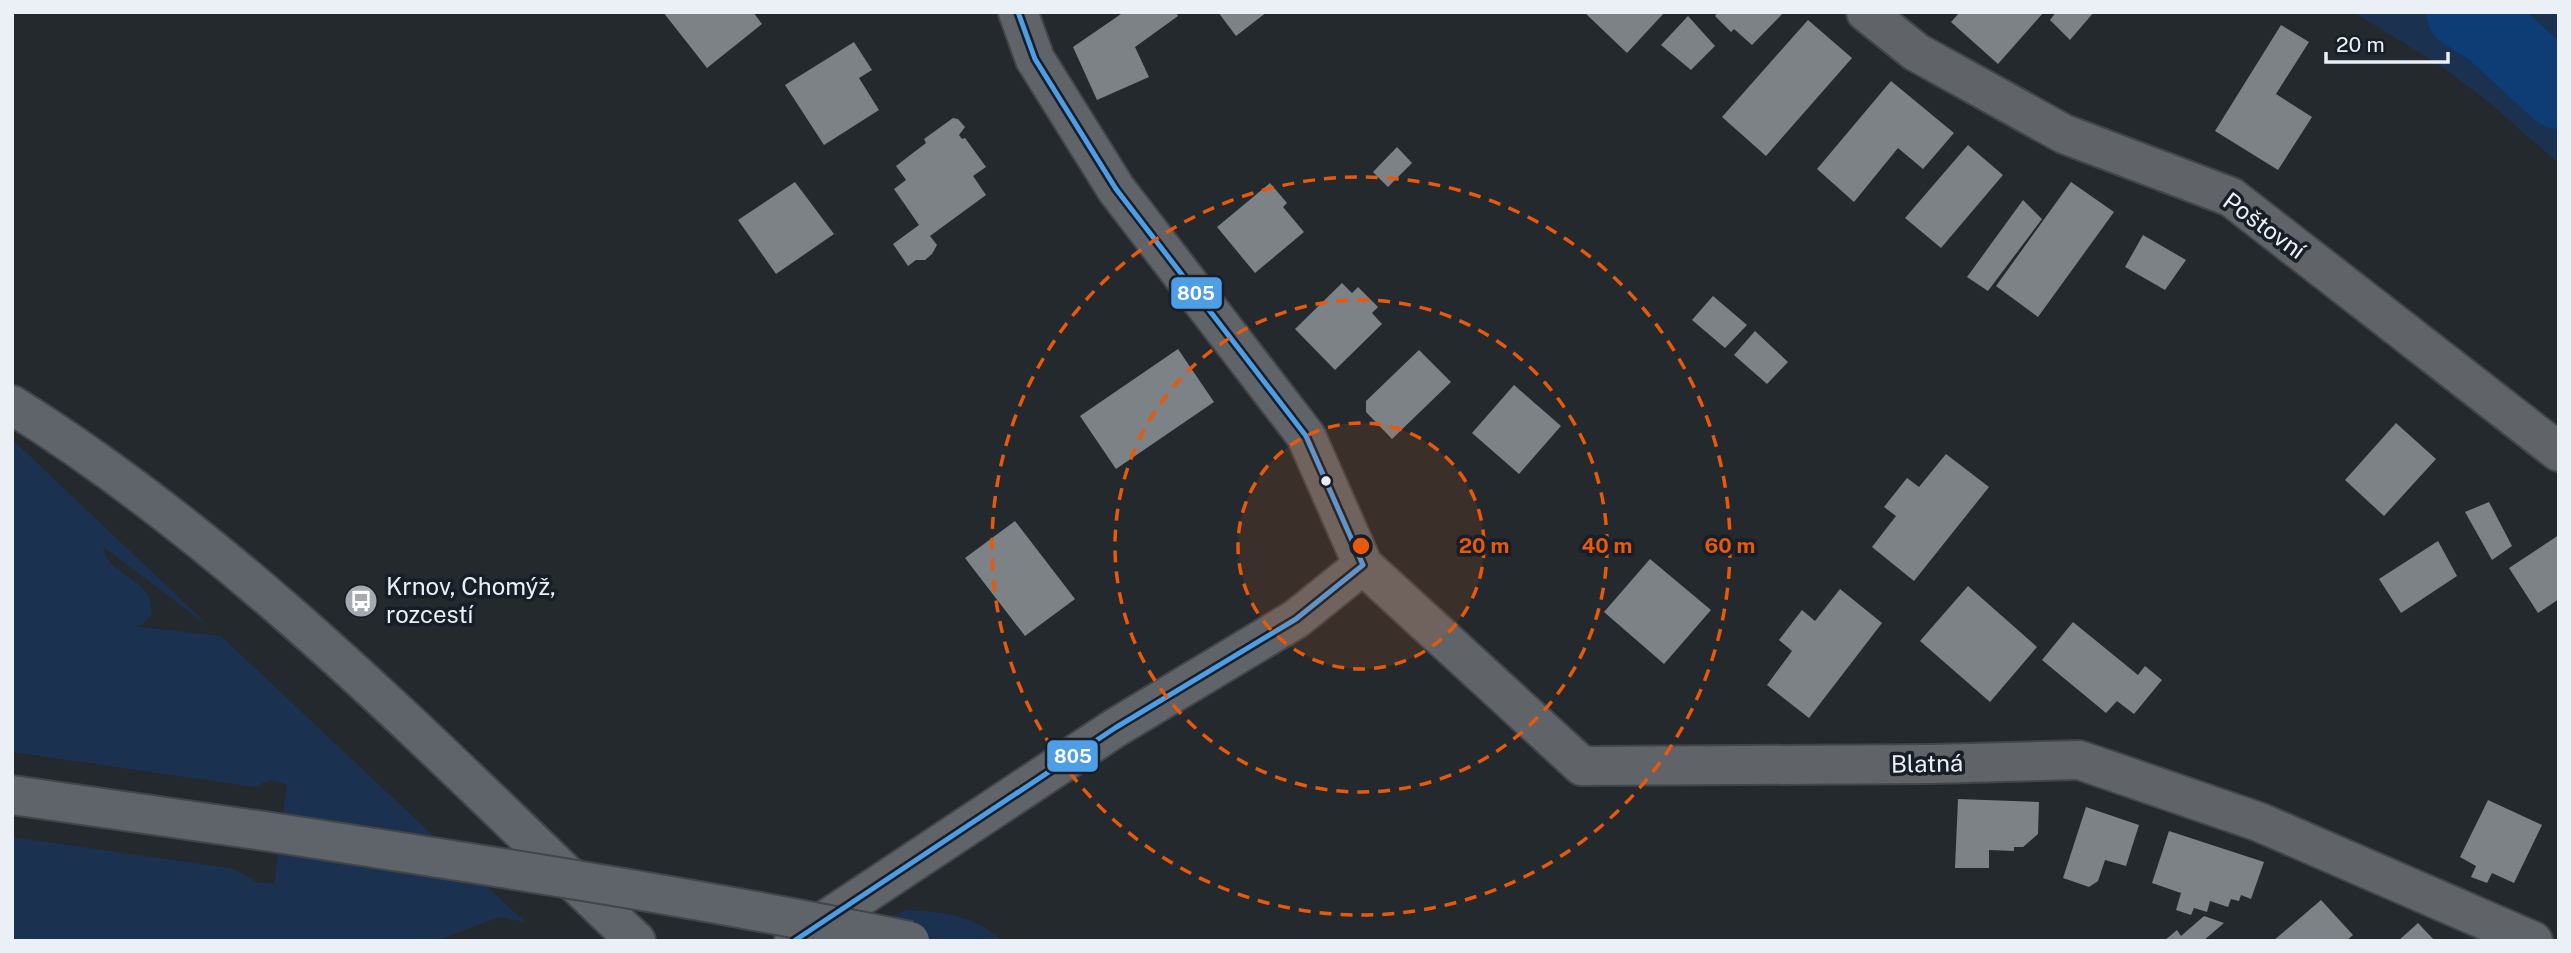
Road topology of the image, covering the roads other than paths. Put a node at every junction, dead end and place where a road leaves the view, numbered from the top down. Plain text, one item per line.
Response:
1 (1018, 12) edge
2 (1866, 12) edge
3 (12, 405) edge
4 (2559, 452) edge
5 (1363, 565) junction
6 (12, 795) edge
7 (636, 941) edge
8 (794, 941) edge
9 (910, 941) edge
10 (2533, 941) edge

1 - 5 street
2 - 4 street, Poštovní
3 - 7 main road
5 - 8 street
5 - 10 street, Blatná
6 - 9 main road, bridge

